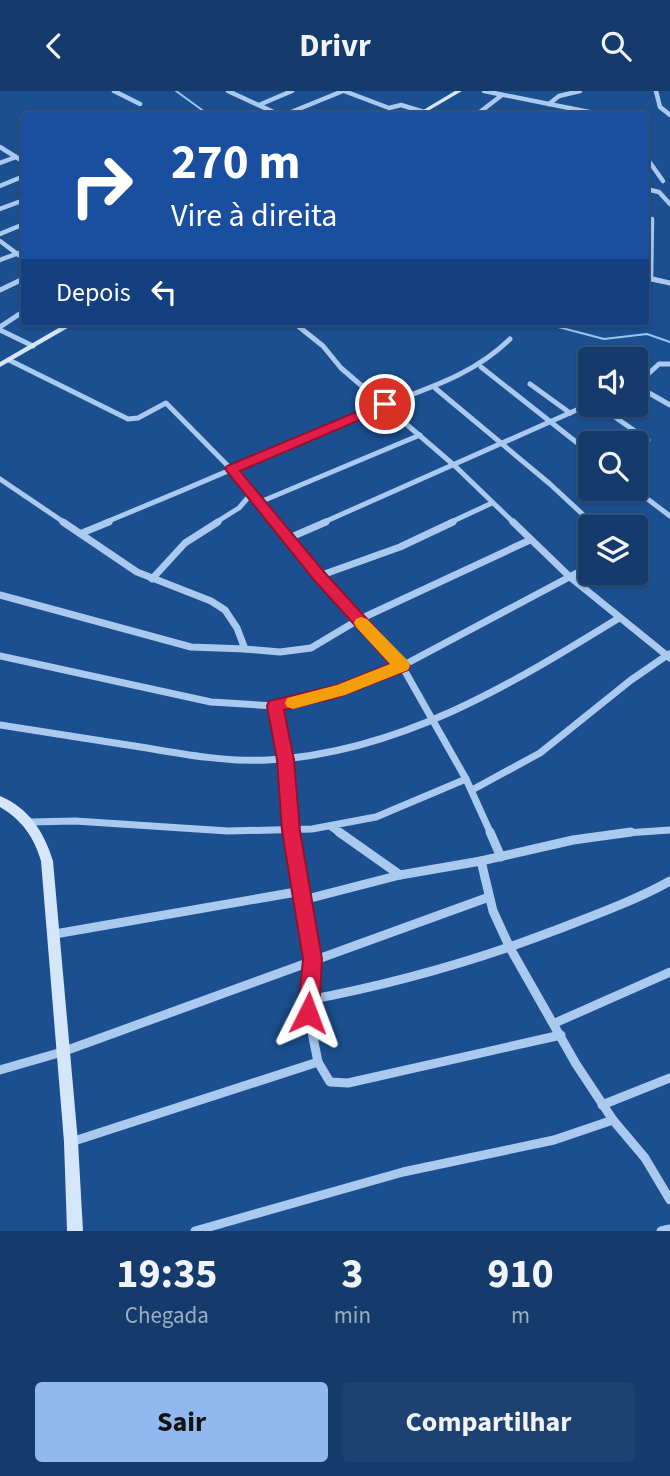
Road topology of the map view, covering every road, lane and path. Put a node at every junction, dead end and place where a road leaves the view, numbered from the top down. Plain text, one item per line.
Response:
1 (114, 91) edge
2 (228, 91) edge
3 (292, 91) edge
4 (343, 91) edge
5 (459, 91) edge
6 (484, 91) edge
7 (525, 91) edge
8 (580, 91) edge
9 (656, 91) edge
10 (502, 95) junction
11 (519, 98) junction
12 (140, 104) dead end
13 (549, 104) junction
14 (259, 105) junction
15 (275, 112) edge
16 (290, 112) edge
17 (417, 112) edge
18 (424, 112) edge
19 (481, 112) edge
20 (589, 112) edge
21 (670, 115) edge
22 (0, 147) edge
23 (16, 157) junction
24 (21, 160) edge
25 (649, 160) edge
26 (0, 163) edge
27 (21, 177) edge
28 (663, 181) dead end
29 (0, 186) edge
30 (649, 190) edge
31 (21, 201) edge
32 (670, 204) edge
33 (0, 209) edge
34 (652, 219) dead end
35 (21, 225) edge
36 (0, 234) edge
37 (0, 241) edge
38 (21, 252) edge
39 (17, 253) junction
40 (21, 256) edge
41 (0, 260) edge
42 (649, 263) edge
43 (649, 278) edge
44 (21, 280) edge
45 (670, 283) edge
46 (0, 290) edge
47 (21, 313) edge
48 (67, 326) edge
49 (298, 326) edge
50 (0, 329) edge
51 (510, 339) dead end
52 (33, 346) junction
53 (9, 360) junction
54 (670, 364) edge
55 (0, 365) edge
56 (481, 367) junction
57 (648, 374) edge
58 (530, 384) dead end
59 (435, 388) junction
60 (648, 392) edge
61 (385, 404) junction
62 (670, 405) edge
63 (578, 409) edge
64 (570, 413) junction
65 (615, 417) edge
66 (551, 422) junction
67 (635, 431) edge
68 (421, 435) junction
69 (578, 443) edge
70 (502, 445) junction
71 (455, 466) junction
72 (231, 469) junction
73 (0, 479) edge
74 (252, 493) junction
75 (648, 499) edge
76 (260, 502) junction
77 (492, 503) junction
78 (583, 515) edge
79 (670, 516) edge
80 (82, 533) junction
81 (289, 538) junction
82 (530, 540) junction
83 (578, 573) edge
84 (319, 576) junction
85 (570, 577) junction
86 (152, 579) junction
87 (0, 595) edge
88 (619, 618) junction
89 (358, 620) junction
90 (244, 649) junction
91 (669, 655) edge
92 (0, 656) edge
93 (402, 666) junction
94 (275, 706) junction
95 (436, 721) junction
96 (0, 725) edge
97 (286, 760) junction
98 (466, 779) junction
99 (472, 790) junction
100 (0, 801) edge
101 (31, 822) junction
102 (330, 827) junction
103 (670, 830) edge
104 (291, 831) junction
105 (501, 857) junction
106 (481, 861) junction
107 (400, 875) junction
108 (670, 880) edge
109 (302, 896) junction
110 (489, 897) junction
111 (55, 934) junction
112 (510, 948) junction
113 (313, 959) junction
114 (670, 972) edge
115 (308, 1000) junction
116 (555, 1023) junction
117 (561, 1035) junction
118 (62, 1052) junction
119 (318, 1062) junction
120 (0, 1070) edge
121 (670, 1078) edge
122 (602, 1105) junction
123 (612, 1120) junction
124 (71, 1142) junction
125 (670, 1200) edge
126 (670, 1229) edge
127 (75, 1231) edge
128 (195, 1231) edge
129 (661, 1231) edge

1 - 12 street
2 - 14 street
3 - 14 street
4 - 16 street
4 - 17 street
5 - 18 street
6 - 10 street
7 - 11 street
8 - 13 street
9 - 21 street
10 - 11 street
10 - 19 street
11 - 13 street
13 - 20 street
14 - 15 street
22 - 23 street
23 - 24 street
23 - 26 street
25 - 28 street
27 - 29 street
30 - 32 street
31 - 33 street
34 - 42 street
35 - 36 street
37 - 39 street
38 - 39 street
39 - 40 street
39 - 41 street
43 - 45 street
44 - 46 street
47 - 50 street
48 - 52 street
49 - 61 street
50 - 52 street
51 - 56 street
52 - 53 street
53 - 55 street
53 - 72 street
54 - 57 street
56 - 59 street
56 - 66 street
58 - 64 street
59 - 61 street
59 - 70 street
60 - 62 street
61 - 68 street
61 - 72 street
63 - 64 street
64 - 66 street
65 - 67 street
66 - 69 street
66 - 70 street
68 - 71 street
68 - 76 street
70 - 71 street
70 - 78 street
71 - 77 street
71 - 81 street
72 - 74 street
72 - 80 street
73 - 80 street
74 - 76 street
74 - 86 street
75 - 79 street
76 - 81 street
77 - 82 street
77 - 84 street
80 - 86 street
81 - 84 street
82 - 85 street
82 - 89 street
83 - 85 street
84 - 89 street
85 - 88 street
85 - 93 street
86 - 90 street
87 - 90 street
88 - 91 street
88 - 95 street
89 - 90 street
89 - 93 street
91 - 99 street
92 - 94 street
93 - 94 street
93 - 95 street
94 - 97 street
95 - 97 street
95 - 98 street
96 - 97 street
97 - 104 street
98 - 99 street
98 - 102 street
99 - 105 street
100 - 101 street
101 - 104 street
101 - 111 street
102 - 104 street
102 - 107 street
103 - 105 street
104 - 109 street
105 - 106 street
106 - 107 street
106 - 110 street
107 - 109 street
108 - 112 street
109 - 111 street
109 - 113 street
110 - 112 street
110 - 113 street
111 - 118 street
112 - 115 street
112 - 116 street
113 - 115 street
113 - 118 street
114 - 116 street
115 - 119 street
116 - 117 street
117 - 119 street
117 - 122 street
118 - 120 street
118 - 124 street
119 - 124 street
121 - 122 street
122 - 123 street
123 - 125 street
123 - 128 street
124 - 127 street
126 - 129 street

